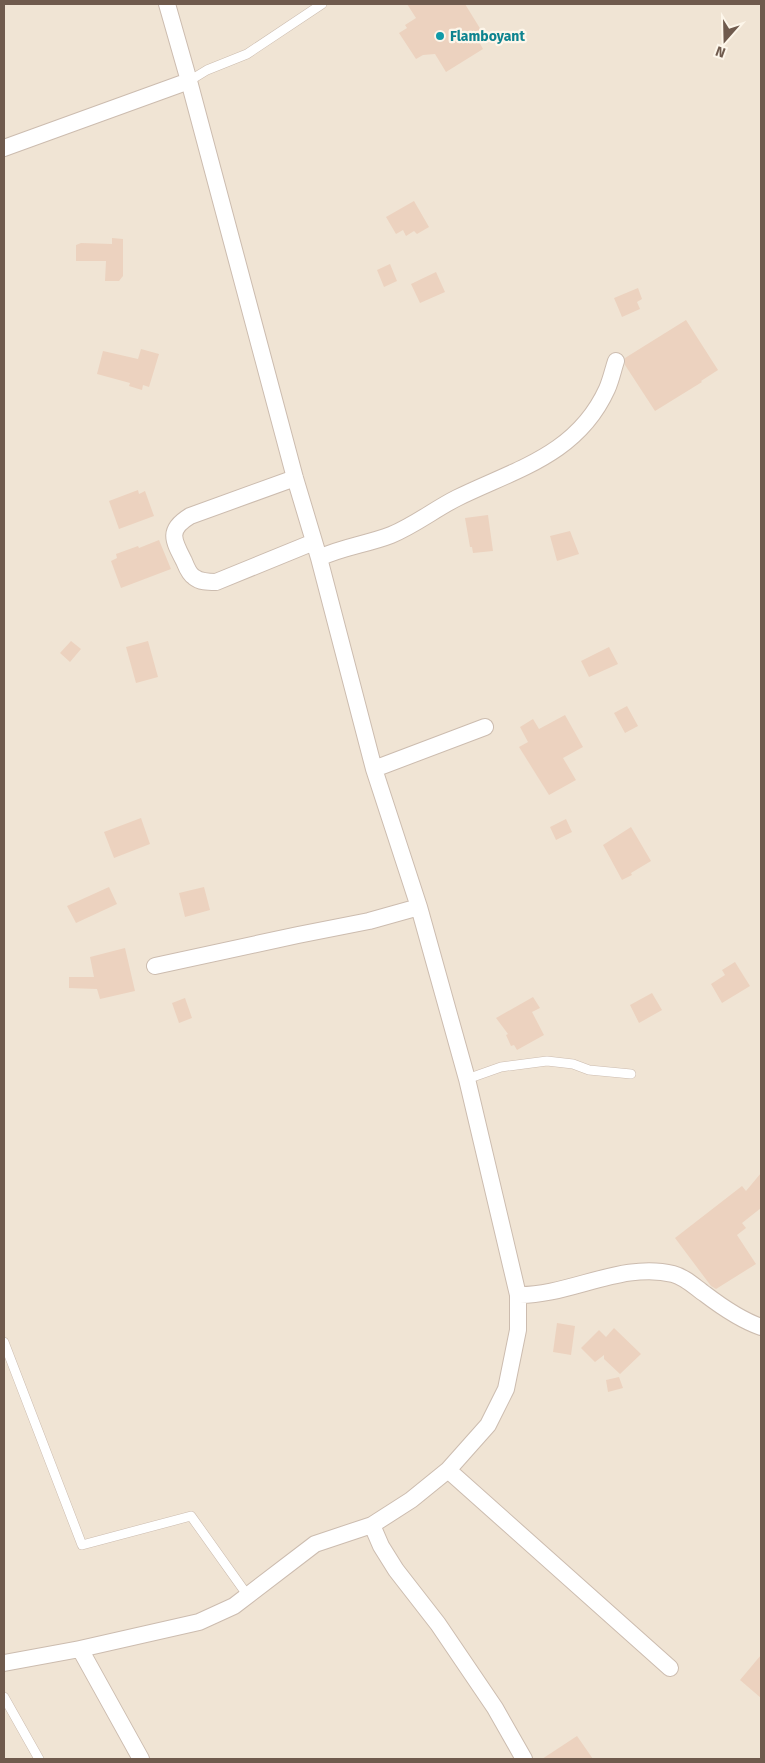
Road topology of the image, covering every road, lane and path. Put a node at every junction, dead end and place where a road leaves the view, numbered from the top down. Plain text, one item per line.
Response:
1 (167, 4) edge
2 (322, 4) edge
3 (189, 80) junction
4 (4, 148) edge
5 (616, 361) dead end
6 (296, 478) junction
7 (314, 542) junction
8 (319, 558) junction
9 (484, 727) dead end
10 (374, 768) junction
11 (419, 907) junction
12 (155, 966) dead end
13 (631, 1074) dead end
14 (467, 1079) junction
15 (518, 1295) junction
16 (761, 1327) edge
17 (4, 1342) edge
18 (448, 1470) junction
19 (372, 1525) junction
20 (248, 1596) junction
21 (80, 1649) junction
22 (4, 1663) edge
23 (670, 1668) dead end
24 (4, 1697) edge
25 (39, 1759) edge
26 (140, 1759) edge
27 (524, 1759) edge

1 - 3 street
2 - 3 lane
3 - 4 street
3 - 6 street
5 - 8 street
6 - 7 street
6 - 7 street
7 - 8 street
8 - 10 street
9 - 10 street
10 - 11 street
11 - 12 street
11 - 14 street
13 - 14 lane
14 - 15 street
15 - 16 street
15 - 18 street
17 - 20 lane
18 - 19 street
18 - 23 street
19 - 20 street
19 - 27 street
20 - 21 street
21 - 22 street
21 - 26 street
24 - 25 lane

